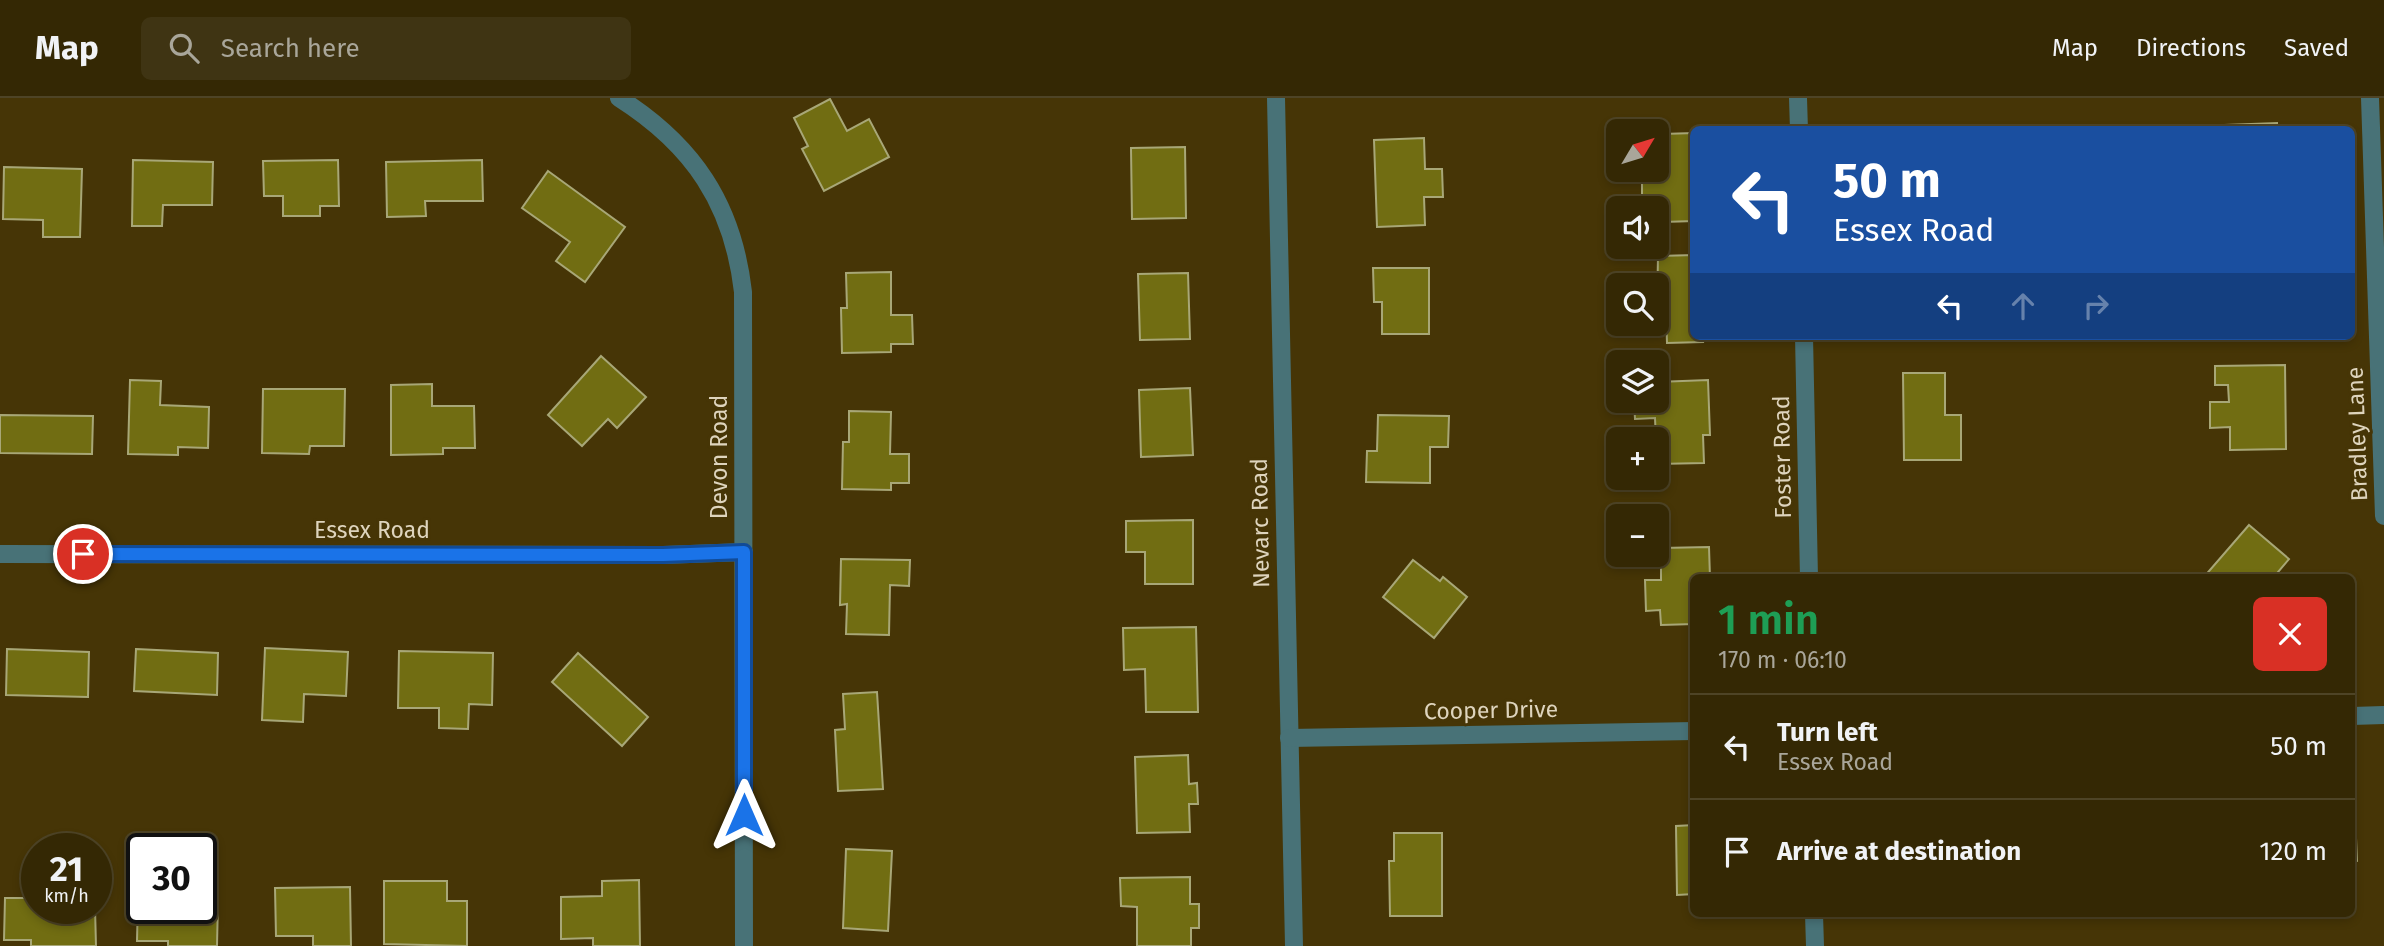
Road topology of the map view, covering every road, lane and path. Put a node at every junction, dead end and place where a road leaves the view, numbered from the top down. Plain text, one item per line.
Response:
1 (619, 98) edge
2 (1276, 98) edge
3 (1798, 98) edge
4 (2370, 98) edge
5 (1799, 126) edge
6 (1804, 340) edge
7 (2384, 516) edge
8 (744, 552) junction
9 (0, 554) edge
10 (1809, 574) edge
11 (2384, 715) edge
12 (2355, 716) edge
13 (1690, 731) edge
14 (1289, 738) junction
15 (1814, 917) edge
16 (744, 946) edge
17 (1294, 946) edge
18 (1815, 946) edge

1 - 8 street, Devon Road
2 - 14 street, Nevarc Road
3 - 5 street
4 - 7 street, Bradley Lane
6 - 10 street, Foster Road
8 - 9 street, Essex Road
8 - 16 street, Devon Road
11 - 12 street
13 - 14 street, Cooper Drive
14 - 17 street, Nevarc Road
15 - 18 street

